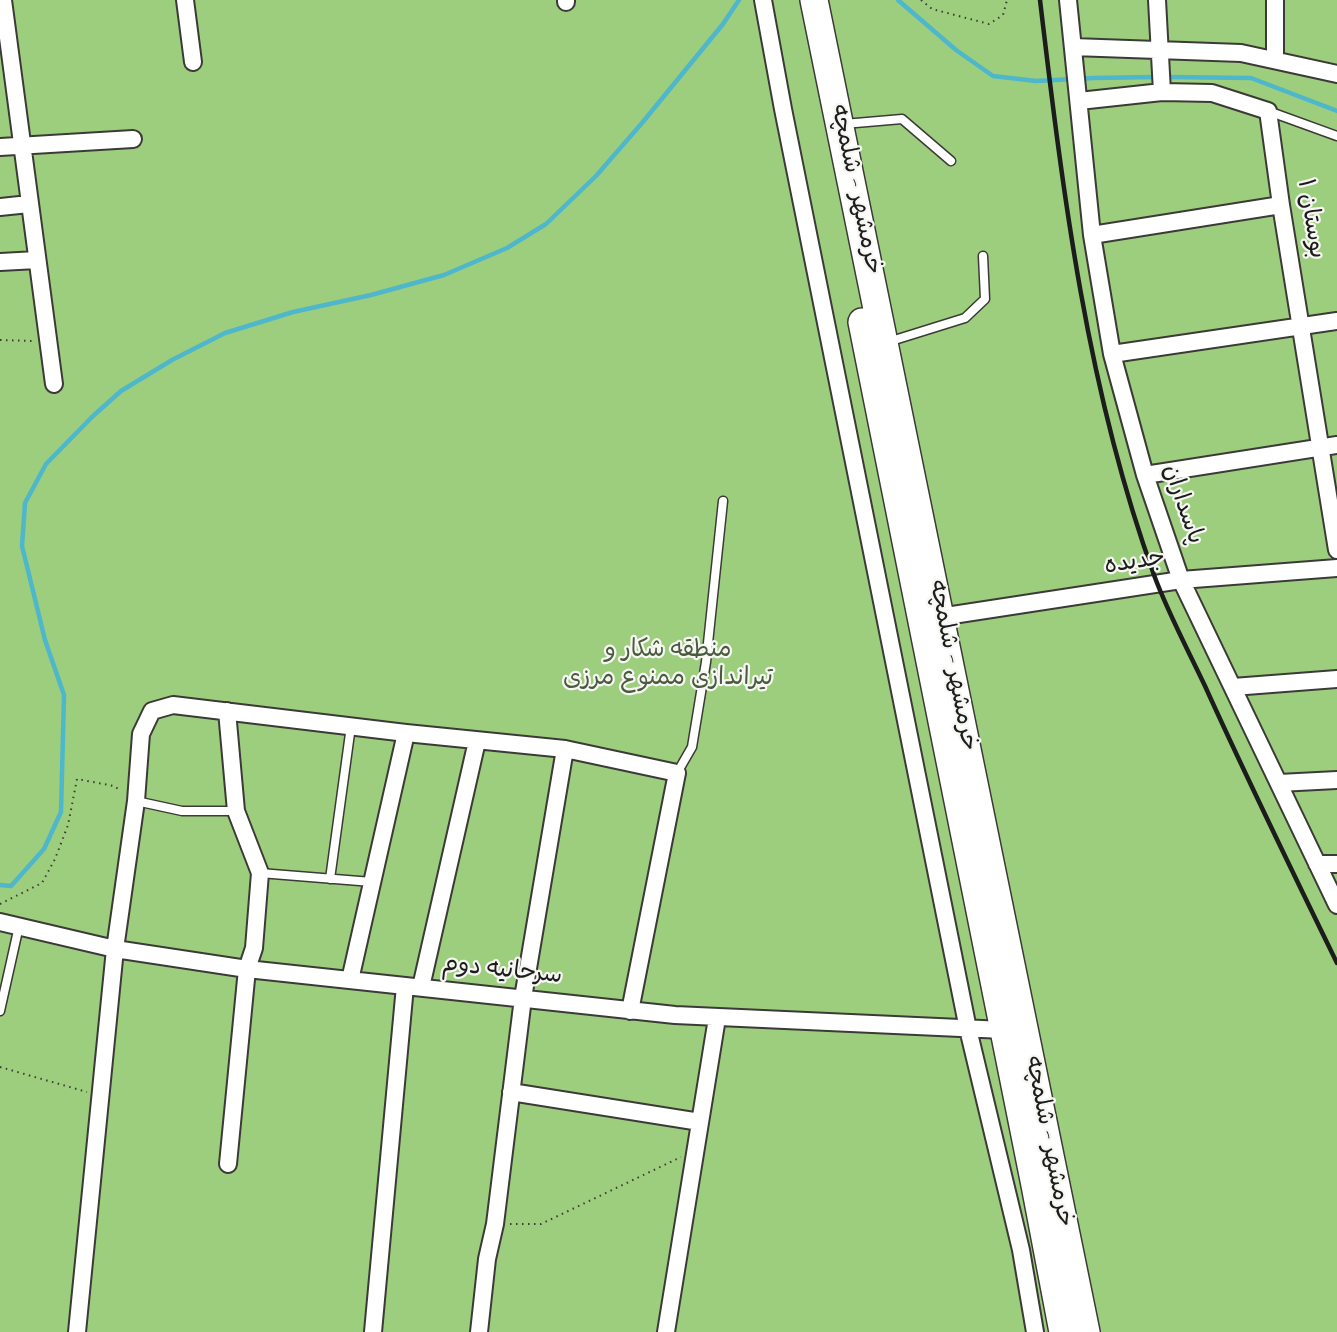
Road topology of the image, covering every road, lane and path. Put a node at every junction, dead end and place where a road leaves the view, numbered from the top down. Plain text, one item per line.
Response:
1 (3, 0) edge
2 (185, 0) edge
3 (763, 0) edge
4 (799, 0) edge
5 (814, 0) edge
6 (921, 0) edge
7 (1007, 0) edge
8 (1068, 0) edge
9 (1157, 0) edge
10 (1275, 0) edge
11 (1073, 47) junction
12 (1161, 57) junction
13 (1275, 59) junction
14 (193, 62) dead end
15 (1337, 74) edge
16 (1162, 89) junction
17 (1078, 96) junction
18 (1268, 111) junction
19 (841, 124) junction
20 (1337, 136) edge
21 (133, 139) dead end
22 (21, 145) junction
23 (0, 147) edge
24 (951, 161) dead end
25 (29, 204) junction
26 (1281, 206) junction
27 (0, 207) edge
28 (1092, 235) junction
29 (983, 256) dead end
30 (37, 260) junction
31 (0, 262) edge
32 (1337, 321) edge
33 (1302, 327) junction
34 (0, 340) edge
35 (48, 340) junction
36 (885, 343) junction
37 (1112, 354) junction
38 (54, 384) dead end
39 (1329, 446) edge
40 (1144, 475) junction
41 (723, 501) dead end
42 (1337, 550) edge
43 (1337, 568) edge
44 (1181, 580) junction
45 (931, 618) junction
46 (1337, 679) edge
47 (1233, 687) junction
48 (227, 711) junction
49 (351, 726) junction
50 (406, 733) junction
51 (477, 741) junction
52 (565, 749) junction
53 (677, 773) junction
54 (1337, 780) edge
55 (1279, 783) junction
56 (136, 801) junction
57 (236, 811) junction
58 (1317, 864) junction
59 (1337, 864) edge
60 (260, 873) junction
61 (330, 879) junction
62 (372, 882) junction
63 (0, 904) edge
64 (1337, 905) edge
65 (0, 922) edge
66 (19, 926) junction
67 (115, 949) junction
68 (247, 969) junction
69 (350, 980) junction
70 (413, 987) junction
71 (523, 998) junction
72 (0, 1011) edge
73 (630, 1011) junction
74 (717, 1017) junction
75 (968, 1029) junction
76 (1004, 1030) junction
77 (0, 1067) edge
78 (511, 1092) junction
79 (100, 1096) junction
80 (700, 1122) junction
81 (695, 1152) junction
82 (228, 1164) dead end
83 (495, 1224) junction
84 (77, 1332) edge
85 (373, 1332) edge
86 (478, 1332) edge
87 (666, 1332) edge
88 (1035, 1332) edge
89 (1063, 1332) edge
90 (1086, 1332) edge

1 - 22 street
2 - 14 street
3 - 75 street
4 - 45 highway, خرمشهر - شلمچه
5 - 19 highway, خرمشهر - شلمچه
6 - 7 path
8 - 11 street, پاسداران
9 - 12 street
10 - 13 street
11 - 12 street
11 - 17 street, پاسداران
12 - 13 street
12 - 16 street
13 - 15 street
16 - 17 street
16 - 18 street
17 - 28 street, پاسداران
18 - 20 lane
18 - 26 street, بوستان ۱
19 - 24 lane
19 - 36 highway, خرمشهر - شلمچه
21 - 22 street
22 - 23 street
22 - 25 street
25 - 27 street
25 - 30 street
26 - 28 street
26 - 33 street, بوستان ۱
28 - 37 street, پاسداران
29 - 36 lane
30 - 31 street
30 - 35 street
32 - 33 street
33 - 37 street
33 - 39 street, بوستان ۱
34 - 35 path
35 - 38 street
36 - 45 highway, خرمشهر - شلمچه
37 - 40 street, پاسداران
39 - 40 street
39 - 42 street, بوستان ۱
40 - 44 street, پاسداران
41 - 53 lane
43 - 44 street, جدیده
44 - 45 street, جدیده
44 - 47 street, پاسداران
45 - 76 highway, خرمشهر - شلمچه
45 - 90 highway, خرمشهر - شلمچه
46 - 47 street
47 - 55 street, پاسداران
48 - 49 street
48 - 56 street
48 - 57 street
49 - 50 street
49 - 61 lane
50 - 51 street
50 - 62 street
51 - 52 street
51 - 70 street
52 - 53 street
52 - 71 street
53 - 73 street
54 - 55 street
55 - 58 street, پاسداران
56 - 57 lane
56 - 63 path
56 - 67 street
57 - 60 street
58 - 59 street
58 - 64 street, پاسداران
60 - 61 lane
60 - 68 street
61 - 62 lane
62 - 69 street
65 - 66 street, سرحانیه دوم
66 - 67 street, سرحانیه دوم
66 - 72 lane
67 - 68 street, سرحانیه دوم
67 - 79 street
68 - 69 street, سرحانیه دوم
68 - 82 street
69 - 70 street, سرحانیه دوم
70 - 71 street, سرحانیه دوم
70 - 85 street
71 - 73 street, سرحانیه دوم
71 - 78 street
73 - 74 street, سرحانیه دوم
74 - 75 street, سرحانیه دوم
74 - 80 street
75 - 76 street, سرحانیه دوم
75 - 88 street
76 - 89 highway, خرمشهر - شلمچه
77 - 79 path
78 - 80 street
78 - 83 street
79 - 84 street
80 - 81 street
81 - 83 path
81 - 87 street
83 - 86 street

